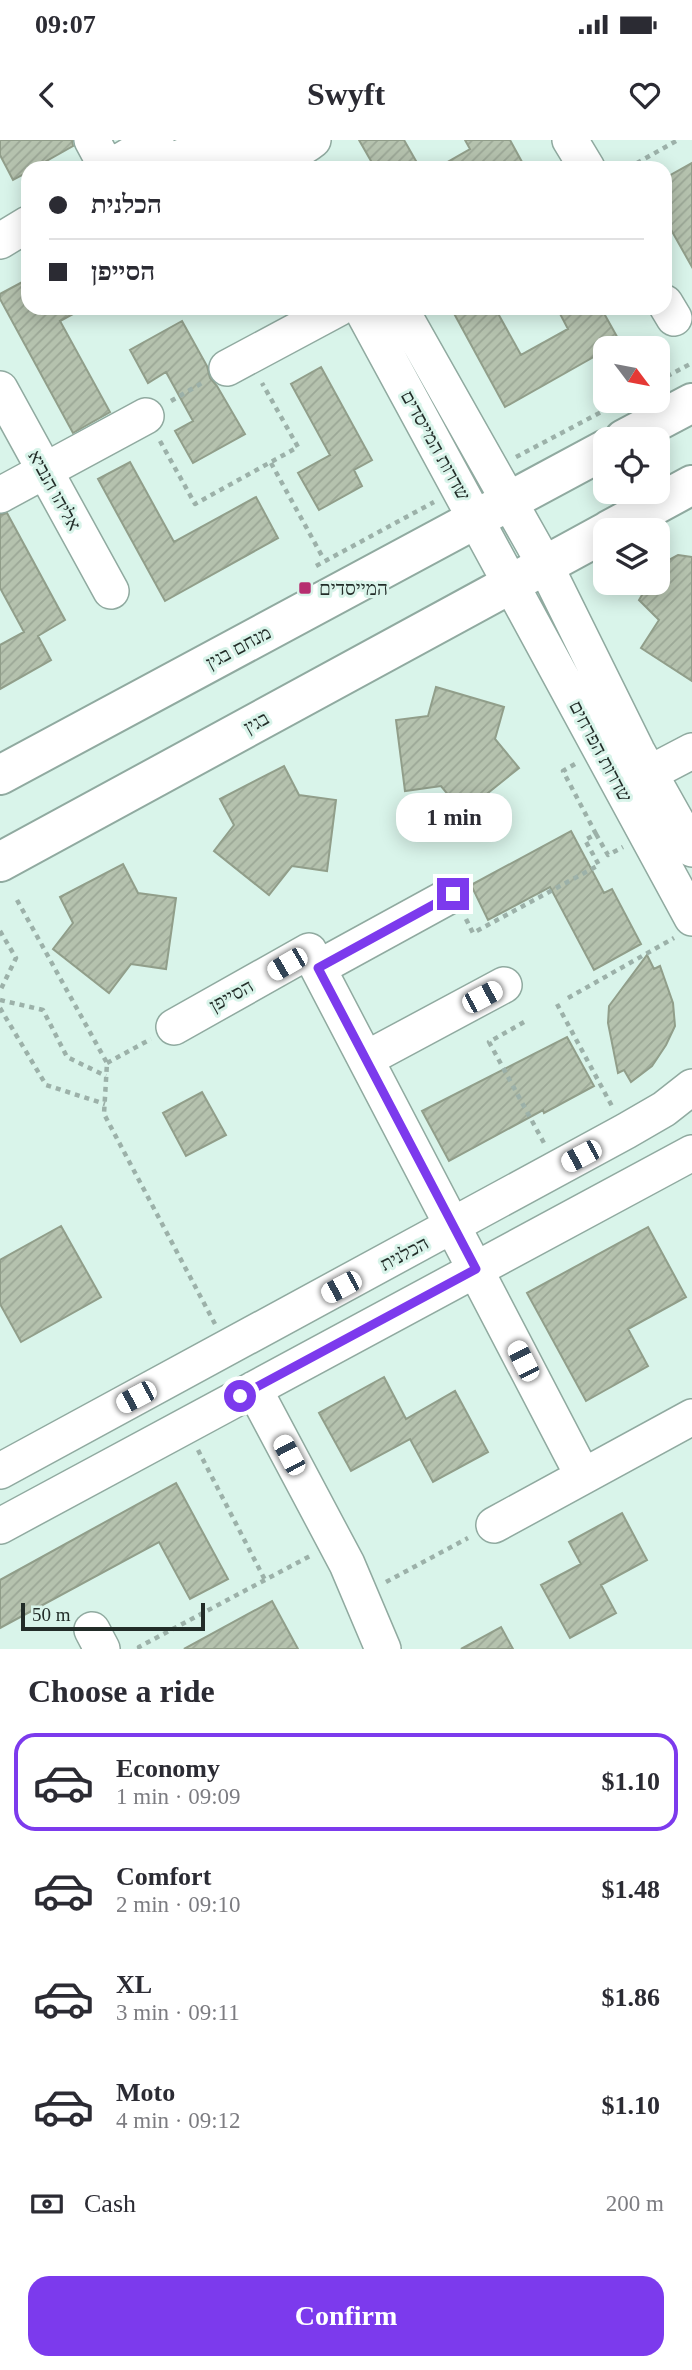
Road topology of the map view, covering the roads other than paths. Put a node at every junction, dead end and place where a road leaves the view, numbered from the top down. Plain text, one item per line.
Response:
1 (92, 140) edge
2 (156, 140) edge
3 (315, 140) edge
4 (570, 140) edge
5 (229, 141) edge
6 (104, 161) edge
7 (120, 161) edge
8 (171, 161) edge
9 (272, 161) edge
10 (276, 161) edge
11 (322, 161) edge
12 (583, 161) edge
13 (21, 229) edge
14 (0, 241) edge
15 (326, 315) edge
16 (366, 315) edge
17 (403, 315) edge
18 (237, 363) road end
19 (0, 389) edge
20 (692, 403) edge
21 (146, 416) road end
22 (647, 427) edge
23 (593, 454) edge
24 (45, 472) junction
25 (692, 485) edge
26 (0, 495) edge
27 (491, 497) junction
28 (631, 518) edge
29 (593, 539) edge
30 (528, 574) junction
31 (111, 591) dead end
32 (692, 751) edge
33 (650, 774) junction
34 (0, 775) edge
35 (692, 849) edge
36 (0, 862) edge
37 (453, 894) road end
38 (686, 926) edge
39 (318, 968) junction
40 (504, 985) dead end
41 (174, 1027) road end
42 (366, 1059) junction
43 (692, 1087) edge
44 (692, 1153) edge
45 (454, 1227) junction
46 (476, 1269) junction
47 (254, 1389) junction
48 (692, 1417) edge
49 (0, 1471) edge
50 (583, 1476) junction
51 (494, 1525) road end
52 (0, 1526) edge
53 (383, 1649) edge

1 - 6 street
2 - 7 street
3 - 10 street
3 - 11 street
4 - 12 street
5 - 8 street
5 - 9 street
13 - 14 street
15 - 18 street
16 - 27 street, שדרות המייסדים
17 - 27 street, שדרות המייסדים
19 - 24 street, אליהו הנביא
20 - 22 main road
21 - 24 street
23 - 27 main road, מנחם בגין
24 - 26 street
24 - 31 street, אליהו הנביא
25 - 28 main road, בגין
27 - 30 street, שדרות המייסדים
27 - 34 main road, מנחם בגין
29 - 30 main road, בגין
30 - 33 street, שדרות הפרחים
30 - 36 main road, בגין
30 - 38 street, שדרות הפרחים
32 - 33 street
33 - 35 street, שדרות הפרחים
37 - 39 street
39 - 41 street, הסייפן
39 - 42 street
40 - 42 street
42 - 45 street
43 - 45 street, הכלנית
44 - 46 street
45 - 46 street
45 - 49 street, הכלנית
46 - 47 street
46 - 50 street
47 - 52 street
47 - 53 street
48 - 50 street
50 - 51 street

